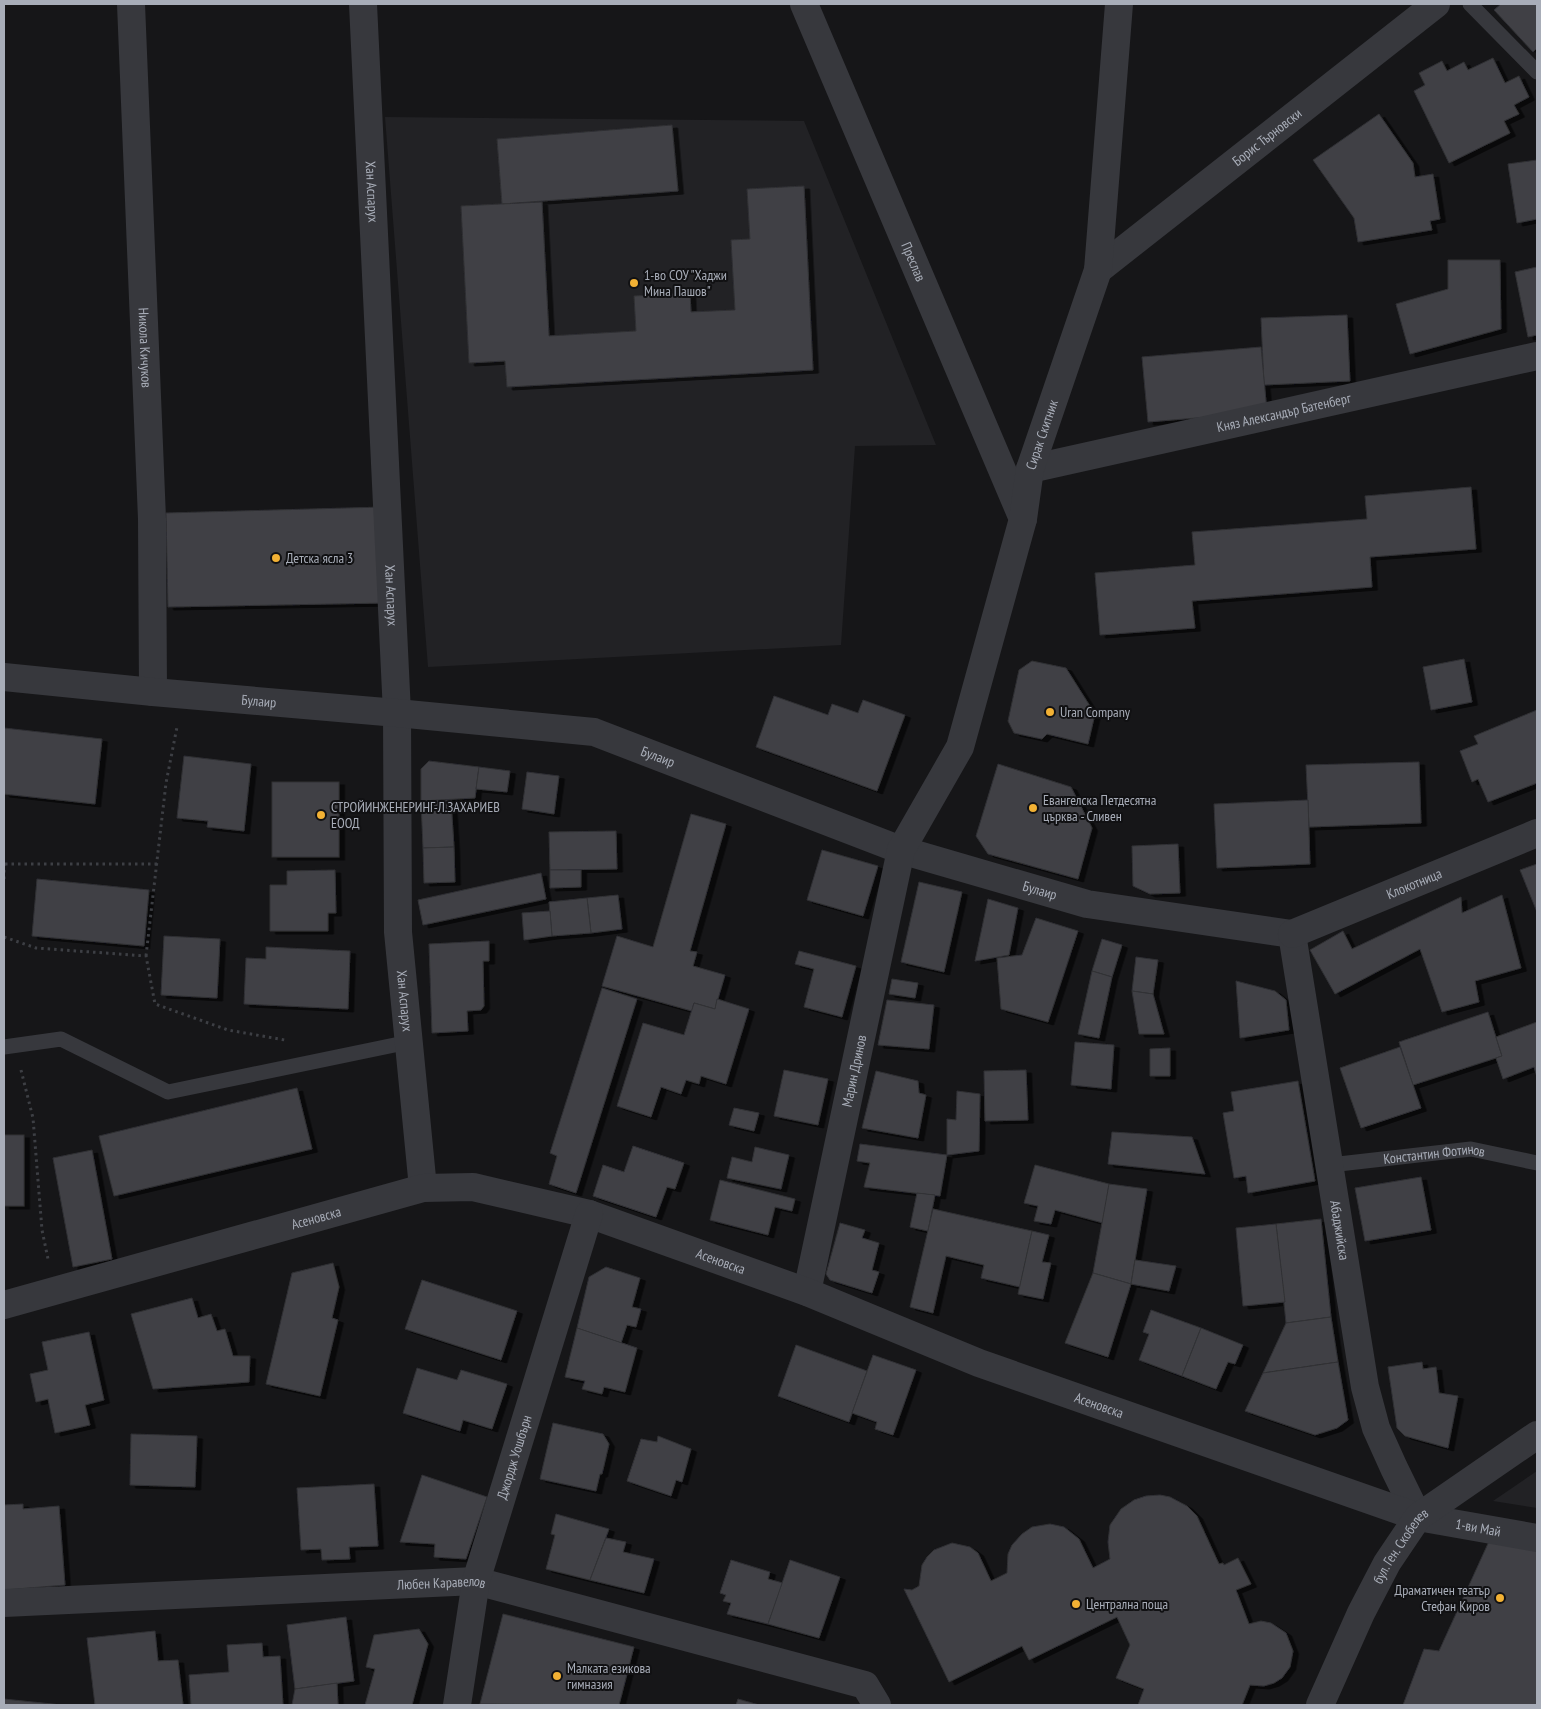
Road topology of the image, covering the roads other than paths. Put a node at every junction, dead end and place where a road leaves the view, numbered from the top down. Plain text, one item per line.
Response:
1 (131, 4) edge
2 (363, 4) edge
3 (804, 4) edge
4 (1119, 4) edge
5 (1436, 4) edge
6 (1470, 4) edge
7 (1537, 72) edge
8 (1098, 270) junction
9 (1537, 356) edge
10 (1030, 469) junction
11 (1023, 520) junction
12 (4, 677) edge
13 (153, 692) junction
14 (397, 713) junction
15 (1537, 833) edge
16 (900, 850) junction
17 (1292, 934) junction
18 (409, 1042) junction
19 (10, 1046) edge
20 (1537, 1163) edge
21 (1330, 1164) junction
22 (423, 1188) junction
23 (589, 1214) junction
24 (808, 1292) junction
25 (4, 1305) edge
26 (1537, 1435) edge
27 (1418, 1517) junction
28 (1537, 1538) edge
29 (476, 1581) junction
30 (4, 1603) edge
31 (871, 1695) edge
32 (457, 1705) edge
33 (1320, 1705) edge

1 - 13 street, Никола Кичуков
2 - 14 street, Хан Аспарух
3 - 11 street, Преслав
4 - 8 street, Сирак Скитник
5 - 8 street, Борис Търновски
6 - 7 lane
8 - 10 street, Сирак Скитник
9 - 10 street, Княз Александър Батенберг
10 - 11 street, Сирак Скитник
11 - 16 street, Сирак Скитник
12 - 13 street, Булаир
13 - 14 street, Булаир
14 - 16 street, Булаир
14 - 18 street, Хан Аспарух
15 - 17 street, Клокотница
16 - 17 street, Булаир
16 - 24 street, Марин Дринов
17 - 21 street, Абаджийска
18 - 19 lane
18 - 22 street, Хан Аспарух
20 - 21 lane, Константин Фотинов
21 - 27 street, Абаджийска
22 - 23 street, Асеновска
22 - 25 street, Асеновска
23 - 24 street, Асеновска
23 - 29 street, Джордж Уошбърн
24 - 27 street, Асеновска
26 - 27 street, бул. Ген. Скобелев
27 - 28 street, 1-ви Май
27 - 33 street, бул. Ген. Скобелев
29 - 30 street, Любен Каравелов
29 - 31 street, Любен Каравелов
29 - 32 street, Джордж Уошбърн

